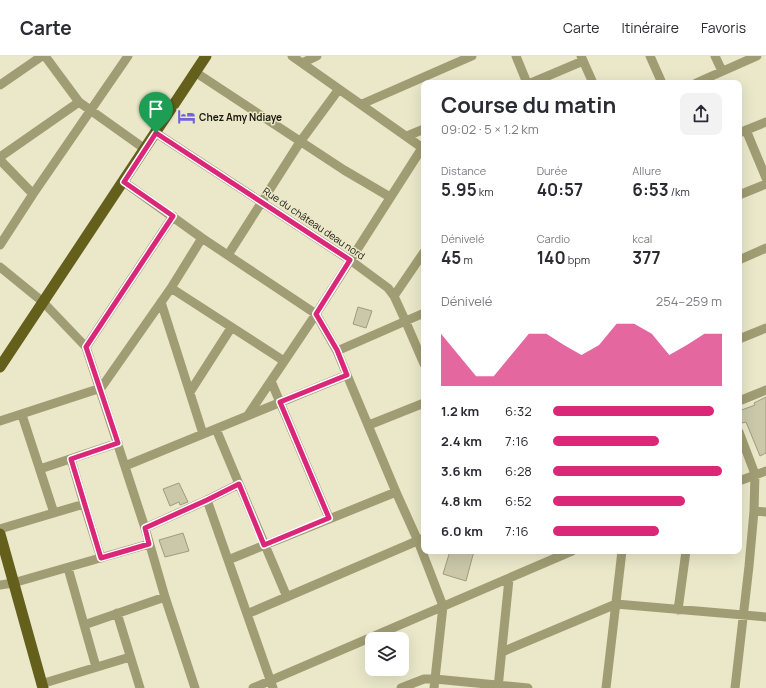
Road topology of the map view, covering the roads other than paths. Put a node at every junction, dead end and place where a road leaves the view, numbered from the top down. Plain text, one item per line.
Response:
1 (42, 56) edge
2 (45, 56) edge
3 (128, 56) edge
4 (206, 56) edge
5 (292, 56) edge
6 (317, 56) edge
7 (472, 56) edge
8 (516, 56) edge
9 (650, 56) edge
10 (715, 56) edge
11 (757, 56) edge
12 (582, 58) edge
13 (302, 62) junction
14 (722, 71) junction
15 (194, 72) junction
16 (526, 80) edge
17 (537, 80) edge
18 (592, 80) edge
19 (661, 80) edge
20 (702, 80) edge
21 (0, 85) edge
22 (339, 89) junction
23 (78, 102) junction
24 (362, 104) junction
25 (90, 111) junction
26 (766, 122) edge
27 (421, 130) edge
28 (743, 132) edge
29 (156, 133) junction
30 (407, 136) junction
31 (300, 142) junction
32 (421, 146) edge
33 (145, 149) junction
34 (421, 151) edge
35 (0, 158) edge
36 (766, 178) edge
37 (124, 182) junction
38 (766, 184) edge
39 (33, 194) junction
40 (742, 194) edge
41 (390, 197) junction
42 (263, 202) junction
43 (173, 216) junction
44 (202, 238) junction
45 (0, 245) edge
46 (766, 248) edge
47 (228, 255) junction
48 (421, 256) edge
49 (742, 259) edge
50 (350, 260) junction
51 (0, 267) edge
52 (171, 288) junction
53 (394, 296) junction
54 (43, 302) junction
55 (161, 302) junction
56 (316, 314) junction
57 (421, 314) edge
58 (405, 320) junction
59 (231, 328) junction
60 (766, 328) edge
61 (742, 339) edge
62 (86, 347) junction
63 (337, 350) junction
64 (421, 357) edge
65 (284, 361) junction
66 (0, 367) edge
67 (347, 375) junction
68 (271, 381) junction
69 (101, 388) junction
70 (766, 390) edge
71 (190, 392) junction
72 (742, 400) edge
73 (280, 402) junction
74 (421, 404) edge
75 (22, 415) junction
76 (248, 415) junction
77 (0, 421) edge
78 (369, 425) junction
79 (216, 429) junction
80 (203, 434) junction
81 (742, 440) edge
82 (118, 443) junction
83 (71, 459) junction
84 (125, 466) junction
85 (40, 469) junction
86 (766, 471) edge
87 (755, 474) junction
88 (742, 480) edge
89 (239, 484) junction
90 (396, 492) junction
91 (207, 500) junction
92 (84, 504) junction
93 (754, 511) junction
94 (766, 512) edge
95 (54, 513) junction
96 (329, 518) junction
97 (145, 528) junction
98 (0, 529) edge
99 (0, 534) edge
100 (421, 539) edge
101 (149, 544) junction
102 (264, 545) junction
103 (426, 554) edge
104 (622, 554) edge
105 (686, 554) edge
106 (550, 555) edge
107 (101, 558) junction
108 (228, 560) junction
109 (68, 568) junction
110 (509, 579) junction
111 (13, 583) junction
112 (0, 585) edge
113 (165, 597) junction
114 (287, 597) junction
115 (616, 604) junction
116 (443, 606) junction
117 (678, 610) junction
118 (117, 613) junction
119 (247, 614) junction
120 (744, 615) junction
121 (766, 617) edge
122 (84, 625) junction
123 (502, 652) junction
124 (130, 657) junction
125 (96, 667) junction
126 (435, 683) edge
127 (272, 684) edge
128 (42, 686) edge
129 (499, 686) edge
130 (140, 688) edge
131 (195, 688) edge
132 (254, 688) edge
133 (401, 688) edge
134 (528, 688) edge
135 (606, 688) edge
136 (735, 688) edge

1 - 21 street
2 - 23 street
3 - 25 street
4 - 15 main road
5 - 13 street
6 - 13 street
7 - 24 street
8 - 16 street
9 - 19 street
10 - 14 street
11 - 14 street
12 - 17 street
12 - 18 street
13 - 22 street
14 - 20 street
15 - 29 main road
15 - 31 street
22 - 24 street
22 - 31 street
23 - 25 street
23 - 35 street
24 - 30 street
25 - 33 street
25 - 39 street
26 - 28 street
27 - 30 street
28 - 36 street
29 - 33 main road
29 - 42 street, Rue du château deau nord
30 - 32 street
31 - 41 street
31 - 42 street
33 - 37 main road
34 - 41 street
35 - 39 street
37 - 43 street
37 - 54 main road
38 - 40 street
39 - 45 street
41 - 50 street
42 - 47 street
42 - 50 street, Rue du château deau nord
43 - 44 street
43 - 62 street
44 - 47 street
44 - 52 street
46 - 49 street
47 - 56 street
48 - 53 street
50 - 53 street, Rue du château deau nord
50 - 56 street
51 - 54 street
52 - 55 street
52 - 59 street
53 - 58 street, Rue du château deau nord
54 - 62 street
54 - 66 main road
55 - 69 street
55 - 71 street
56 - 63 street
56 - 65 street
57 - 58 street
58 - 63 street
58 - 64 street, Rue du château deau nord
59 - 65 street
59 - 71 street
60 - 61 street
62 - 69 street
63 - 67 street
65 - 68 street
67 - 73 street
67 - 78 street
68 - 73 street
68 - 76 street
69 - 75 street
69 - 82 street
70 - 72 street
71 - 80 street
73 - 76 street
73 - 96 street
74 - 78 street
75 - 77 street
75 - 85 street
76 - 79 street
78 - 90 street
79 - 80 street
79 - 89 street
80 - 84 street
81 - 87 street
82 - 83 street
82 - 84 street
83 - 85 street
83 - 92 street
84 - 97 street
85 - 95 street
86 - 87 street
87 - 88 street
87 - 93 street
89 - 91 street
89 - 102 street
90 - 96 street
90 - 100 street
91 - 97 street
91 - 108 street
92 - 95 street
92 - 107 street
93 - 94 street
93 - 120 street
95 - 98 street
96 - 102 street
97 - 101 street
99 - 111 main road
100 - 114 street
101 - 107 street
101 - 113 street
102 - 108 street
102 - 114 street
103 - 116 street
104 - 115 street
105 - 117 street
106 - 110 street
107 - 109 street
108 - 119 street
109 - 111 street
109 - 122 street
110 - 116 street
110 - 123 street
111 - 112 street
111 - 128 main road
113 - 118 street
113 - 131 street
114 - 119 street
115 - 117 street
115 - 123 street
115 - 135 street
116 - 126 street
116 - 127 street
117 - 120 street
118 - 122 street
118 - 124 street
119 - 127 street
120 - 121 street
120 - 136 street
122 - 125 street
123 - 129 street
124 - 125 street
124 - 130 street
125 - 128 street
126 - 129 street
126 - 133 street
127 - 132 street
129 - 134 street

